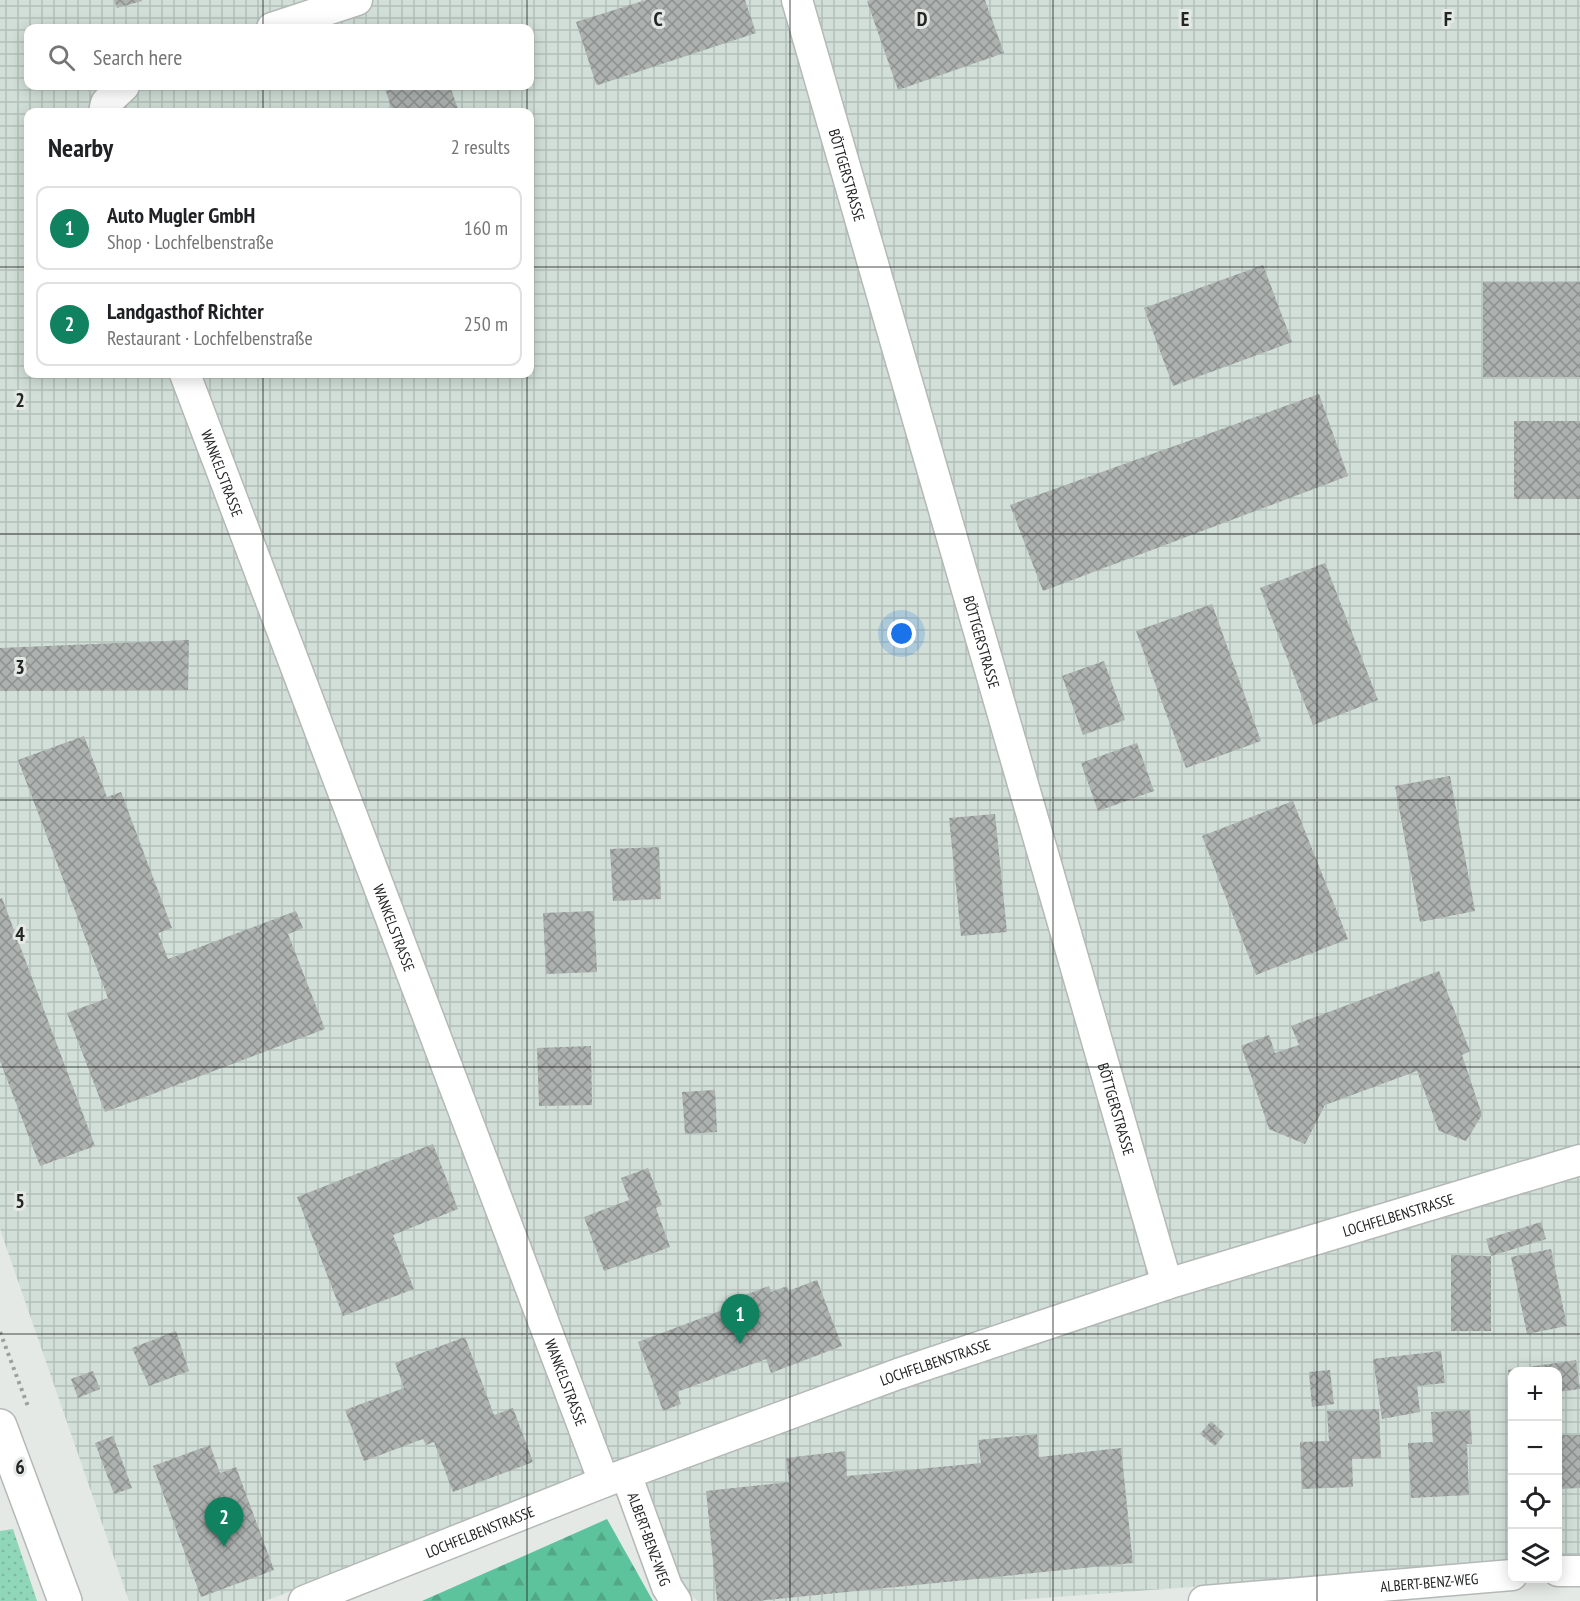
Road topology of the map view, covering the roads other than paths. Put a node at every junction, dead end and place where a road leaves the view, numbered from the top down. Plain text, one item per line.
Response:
1 (357, 0) edge
2 (797, 0) edge
3 (284, 24) edge
4 (120, 90) edge
5 (105, 108) edge
6 (187, 378) edge
7 (1580, 1160) edge
8 (1167, 1284) junction
9 (0, 1426) edge
10 (615, 1478) junction
11 (1562, 1571) edge
12 (1580, 1571) edge
13 (1508, 1575) edge
14 (65, 1601) edge
15 (304, 1601) edge
16 (676, 1601) edge
17 (1204, 1601) edge

1 - 3 street
2 - 8 street, BÖTTGERSTRASSE
4 - 5 street
6 - 10 street, WANKELSTRASSE
7 - 8 street, LOCHFELBENSTRASSE
8 - 10 street, LOCHFELBENSTRASSE
9 - 14 main road
10 - 15 street, LOCHFELBENSTRASSE
10 - 16 street, ALBERT-BENZ-WEG
11 - 12 street
13 - 17 street, ALBERT-BENZ-WEG

